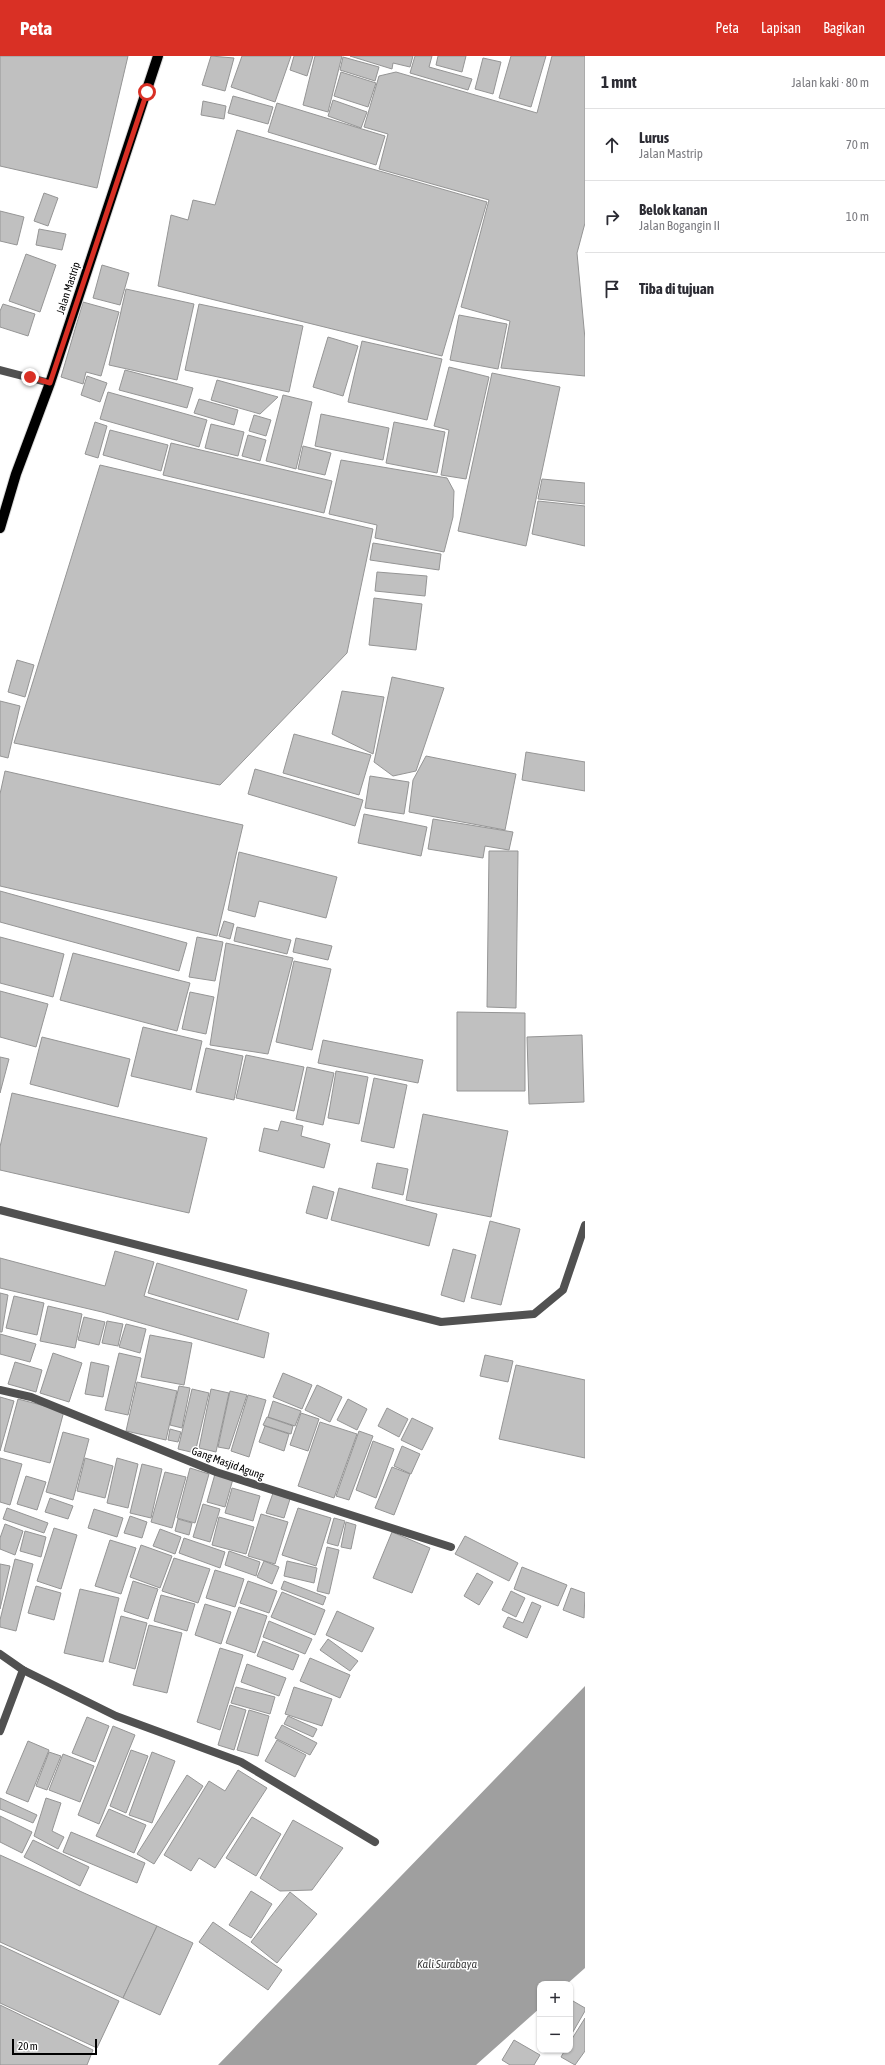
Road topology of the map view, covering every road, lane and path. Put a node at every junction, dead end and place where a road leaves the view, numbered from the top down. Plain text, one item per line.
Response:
1 (158, 56) edge
2 (0, 370) edge
3 (50, 383) junction
4 (0, 528) edge
5 (0, 1210) edge
6 (585, 1225) edge
7 (0, 1390) edge
8 (451, 1547) dead end
9 (0, 1654) edge
10 (23, 1670) junction
11 (0, 1731) edge
12 (374, 1842) dead end

1 - 3 main road, Jalan Mastrip
2 - 3 street
3 - 4 main road, Jalan Mastrip
5 - 6 street
7 - 8 street, Gang Masjid Agung
9 - 10 street
10 - 11 street
10 - 12 street

